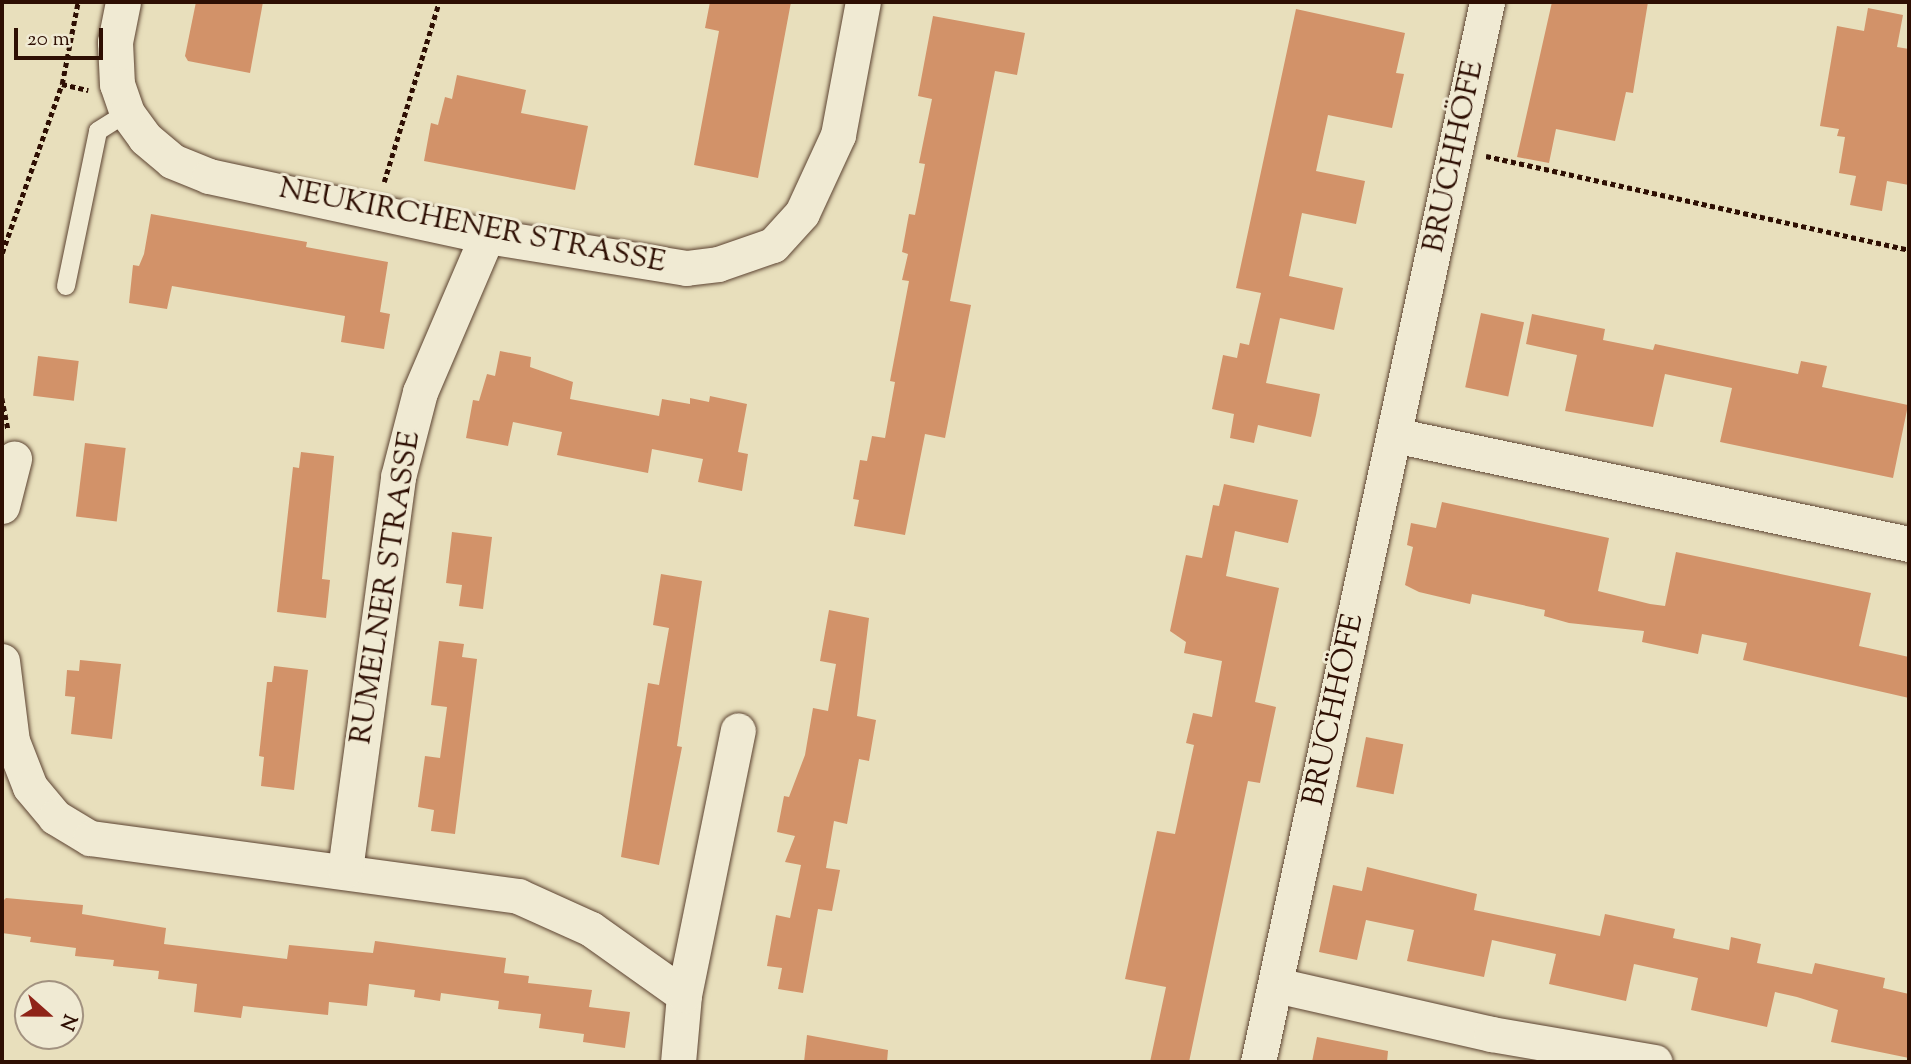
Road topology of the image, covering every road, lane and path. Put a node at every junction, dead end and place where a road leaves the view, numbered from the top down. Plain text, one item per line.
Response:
1 (78, 2) edge
2 (123, 2) edge
3 (439, 2) edge
4 (863, 2) edge
5 (1487, 2) edge
6 (62, 84) junction
7 (122, 98) junction
8 (1457, 150) junction
9 (375, 210) junction
10 (487, 236) junction
11 (1909, 250) edge
12 (2, 253) edge
13 (66, 286) dead end
14 (1394, 435) junction
15 (14, 459) dead end
16 (2, 506) edge
17 (1909, 544) edge
18 (2, 661) edge
19 (738, 730) dead end
20 (345, 870) junction
21 (1276, 985) junction
22 (684, 995) junction
23 (678, 1062) edge
24 (1258, 1062) edge
25 (1655, 1062) edge

1 - 6 path
2 - 7 street
3 - 9 path
4 - 10 street, NEUKIRCHENER STRASSE
5 - 8 street, BRUCHHÖFE
6 - 7 path
6 - 12 path
7 - 9 street, NEUKIRCHENER STRASSE
7 - 13 lane
8 - 11 path
8 - 14 street, BRUCHHÖFE
9 - 10 street, NEUKIRCHENER STRASSE
10 - 20 street, RUMELNER STRASSE
14 - 17 street
14 - 21 street, BRUCHHÖFE
15 - 16 street
18 - 20 street
19 - 22 street
20 - 22 street
21 - 24 street, BRUCHHÖFE
21 - 25 street
22 - 23 street

